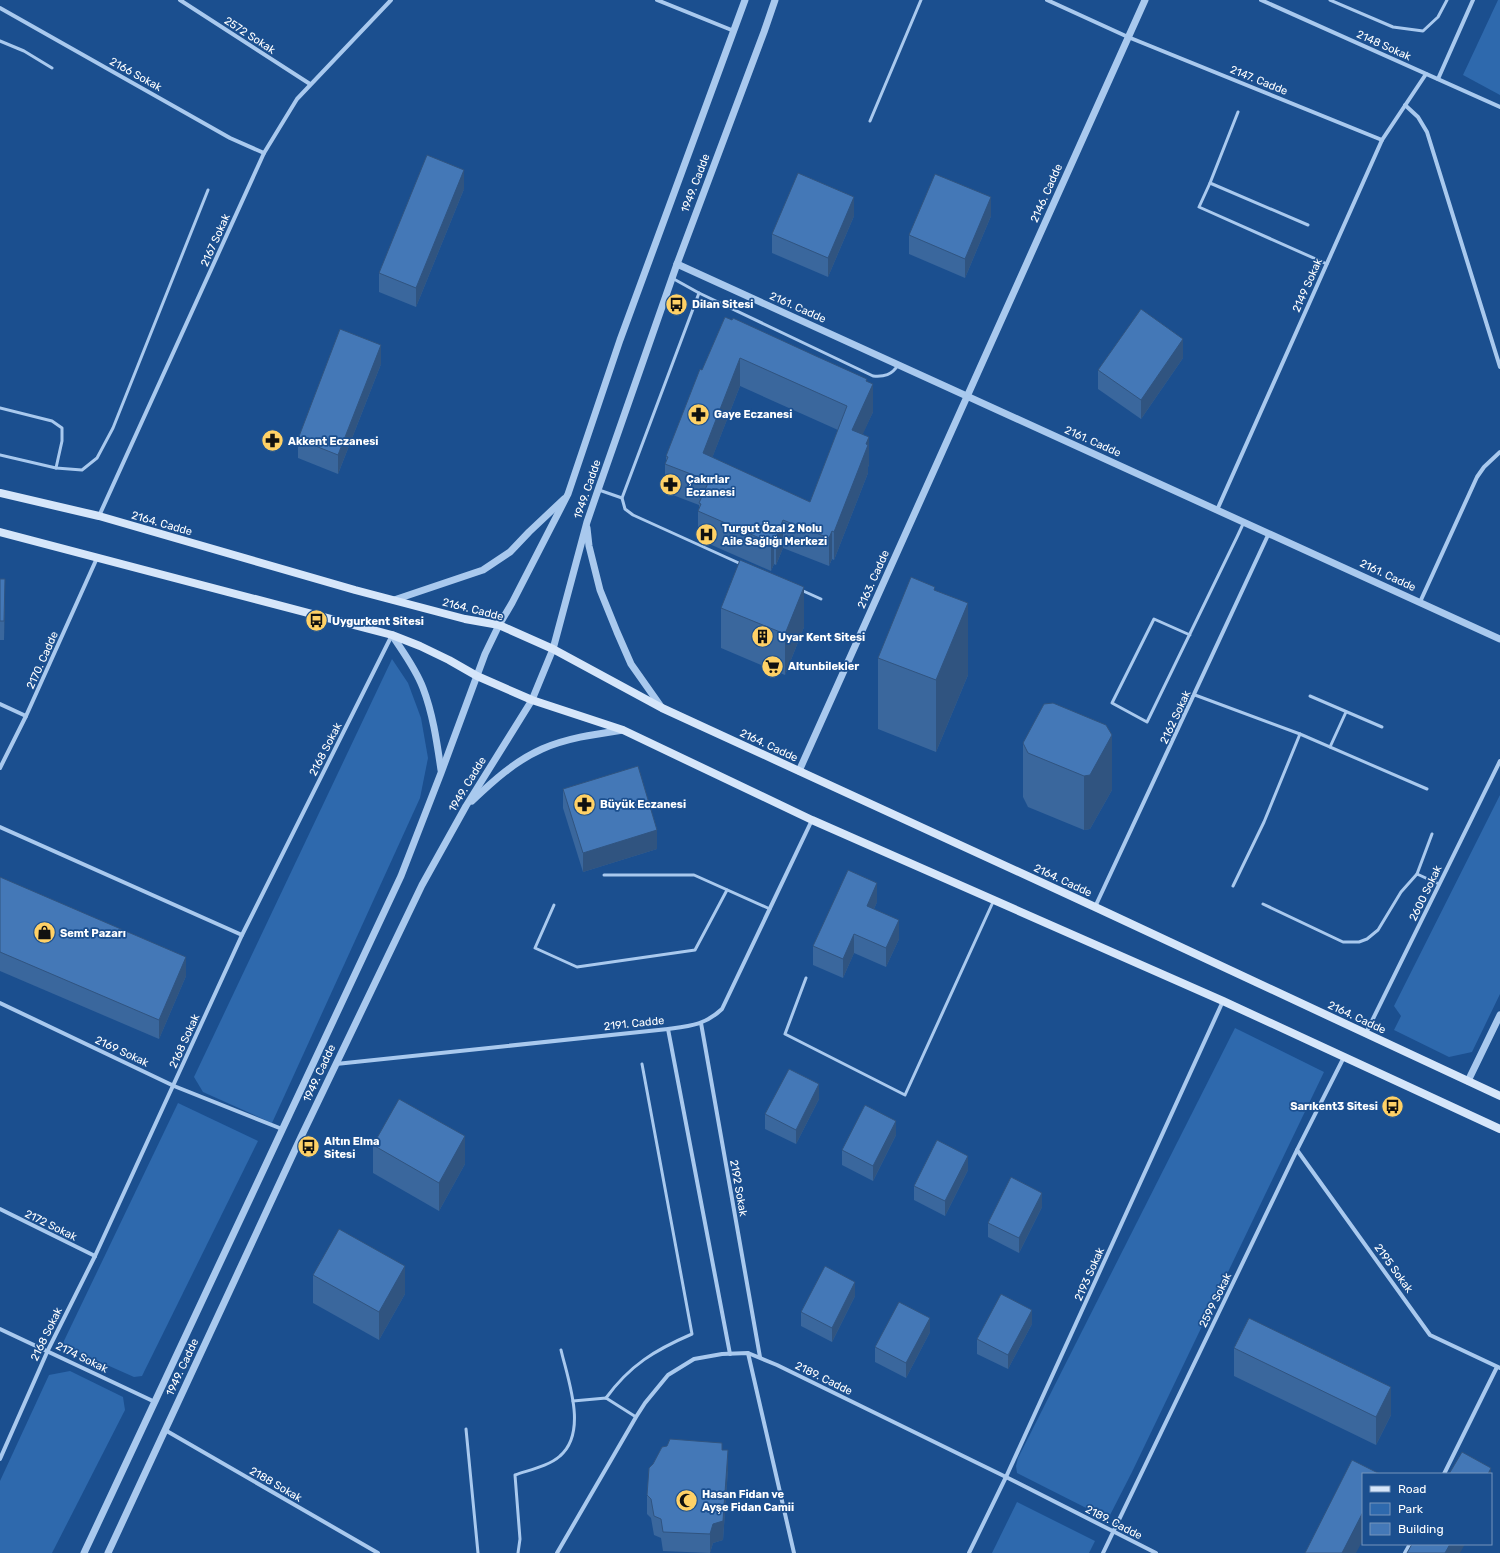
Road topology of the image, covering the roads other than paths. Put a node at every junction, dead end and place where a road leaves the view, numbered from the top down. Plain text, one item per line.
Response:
1 (180, 0) edge
2 (391, 0) edge
3 (657, 0) edge
4 (745, 0) edge
5 (775, 0) edge
6 (921, 0) edge
7 (1047, 0) edge
8 (1145, 0) edge
9 (1261, 0) edge
10 (1330, 0) edge
11 (1447, 0) edge
12 (1473, 0) edge
13 (0, 8) edge
14 (734, 31) junction
15 (1128, 37) junction
16 (0, 41) edge
17 (52, 68) dead end
18 (1426, 74) junction
19 (1438, 79) junction
20 (310, 84) junction
21 (1405, 105) junction
22 (1500, 107) edge
23 (1238, 112) dead end
24 (870, 121) dead end
25 (1382, 140) junction
26 (264, 153) junction
27 (1210, 183) junction
28 (208, 190) dead end
29 (1308, 225) dead end
30 (677, 264) junction
31 (1327, 264) junction
32 (672, 278) junction
33 (698, 293) junction
34 (898, 364) junction
35 (1500, 368) edge
36 (967, 396) junction
37 (0, 408) edge
38 (1500, 452) edge
39 (0, 455) edge
40 (56, 468) junction
41 (598, 490) junction
42 (0, 493) edge
43 (568, 494) junction
44 (622, 498) junction
45 (1217, 510) junction
46 (99, 516) junction
47 (587, 522) junction
48 (1244, 522) junction
49 (0, 532) edge
50 (1269, 534) junction
51 (97, 558) junction
52 (744, 565) edge
53 (793, 587) edge
54 (822, 599) dead end
55 (394, 600) junction
56 (1420, 602) junction
57 (499, 625) junction
58 (392, 635) junction
59 (1190, 635) junction
60 (1500, 638) edge
61 (553, 648) junction
62 (477, 676) junction
63 (1195, 695) junction
64 (1310, 696) dead end
65 (532, 700) junction
66 (0, 704) edge
67 (662, 708) junction
68 (1346, 712) junction
69 (26, 716) junction
70 (1382, 728) dead end
71 (623, 730) junction
72 (1300, 734) junction
73 (1330, 747) junction
74 (1500, 760) edge
75 (0, 768) edge
76 (799, 771) junction
77 (441, 773) junction
78 (1427, 789) dead end
79 (466, 806) junction
80 (812, 820) junction
81 (0, 827) edge
82 (1432, 834) dead end
83 (1417, 874) junction
84 (604, 875) dead end
85 (1439, 884) junction
86 (1233, 886) dead end
87 (727, 890) junction
88 (994, 900) junction
89 (554, 904) dead end
90 (1263, 904) dead end
91 (1095, 907) junction
92 (770, 910) junction
93 (242, 935) junction
94 (806, 978) dead end
95 (1223, 1000) junction
96 (0, 1003) edge
97 (1500, 1015) edge
98 (701, 1023) junction
99 (668, 1029) junction
100 (1366, 1033) junction
101 (1344, 1056) junction
102 (335, 1064) junction
103 (642, 1064) dead end
104 (1468, 1081) junction
105 (174, 1086) junction
106 (1500, 1096) edge
107 (282, 1129) junction
108 (1500, 1129) edge
109 (1297, 1150) junction
110 (0, 1210) edge
111 (95, 1256) junction
112 (0, 1329) edge
113 (48, 1350) junction
114 (561, 1350) dead end
115 (748, 1353) junction
116 (730, 1354) junction
117 (760, 1357) junction
118 (1499, 1368) edge
119 (606, 1398) junction
120 (573, 1401) junction
121 (155, 1402) junction
122 (636, 1417) junction
123 (466, 1429) dead end
124 (165, 1430) junction
125 (0, 1458) edge
126 (1445, 1473) edge
127 (1006, 1477) junction
128 (1113, 1532) junction
129 (84, 1553) edge
130 (108, 1553) edge
131 (378, 1553) edge
132 (478, 1553) edge
133 (518, 1553) edge
134 (557, 1553) edge
135 (794, 1553) edge
136 (969, 1553) edge
137 (1102, 1553) edge
138 (1156, 1553) edge

1 - 20 street, 2572 Sokak
2 - 20 street, 2167 Sokak
3 - 14 street
4 - 14 street, 1949. Cadde
5 - 30 street, 1949. Cadde
6 - 24 lane
7 - 15 street, 2147. Cadde
8 - 15 street, 2146. Cadde
9 - 18 street, 2148 Sokak
10 - 11 lane
12 - 19 street
13 - 26 street, 2166 Sokak
14 - 43 street, 1949. Cadde
15 - 25 street, 2147. Cadde
15 - 36 street, 2146. Cadde
16 - 17 lane
18 - 19 street, 2148 Sokak
18 - 21 street, 2149 Sokak
19 - 22 street, 2148 Sokak
20 - 26 street, 2167 Sokak
21 - 25 street, 2149 Sokak
21 - 35 street
23 - 27 lane
25 - 31 street, 2149 Sokak
26 - 46 street, 2167 Sokak
27 - 29 lane
27 - 31 lane
28 - 40 lane
30 - 32 street, 1949. Cadde
30 - 34 street, 2161. Cadde
31 - 45 street, 2149 Sokak
32 - 33 lane
32 - 41 street, 1949. Cadde
33 - 34 lane
33 - 44 lane
34 - 36 street, 2161. Cadde
36 - 45 street, 2161. Cadde
36 - 76 street, 2163. Cadde
37 - 40 lane
38 - 56 street
39 - 40 lane
41 - 44 lane
41 - 47 street, 1949. Cadde
42 - 46 main road, 2164. Cadde
43 - 55 street
43 - 57 street, 1949. Cadde
44 - 52 lane
45 - 48 street, 2161. Cadde
46 - 55 main road, 2164. Cadde
47 - 61 street, 1949. Cadde
47 - 67 street
48 - 50 street, 2161. Cadde
48 - 59 lane
49 - 51 main road
50 - 56 street, 2161. Cadde
50 - 63 street, 2162 Sokak
51 - 58 main road
51 - 69 street, 2170. Cadde
53 - 54 lane
55 - 57 main road, 2164. Cadde
56 - 60 street, 2161. Cadde
57 - 61 main road, 2164. Cadde
57 - 62 street, 1949. Cadde
58 - 62 main road
58 - 77 street
58 - 93 street, 2168 Sokak
59 - 59 lane
61 - 65 street, 1949. Cadde
61 - 67 main road, 2164. Cadde
62 - 65 main road
62 - 77 street, 1949. Cadde
63 - 72 lane
63 - 91 street, 2162 Sokak
64 - 68 lane
65 - 71 main road
65 - 79 street, 1949. Cadde
66 - 69 street
67 - 76 main road, 2164. Cadde
68 - 70 lane
68 - 73 lane
69 - 75 street, 2170. Cadde
71 - 79 street
71 - 80 main road
72 - 73 lane
72 - 86 lane
73 - 78 lane
74 - 85 street, 2600 Sokak
76 - 91 main road, 2164. Cadde
77 - 107 street, 1949. Cadde
79 - 102 street, 1949. Cadde
80 - 88 main road
80 - 92 street, 2191. Cadde
81 - 93 street
82 - 83 lane
83 - 85 lane
83 - 90 lane
84 - 87 lane
85 - 100 street, 2600 Sokak
87 - 89 lane
87 - 92 lane
88 - 94 lane
88 - 95 main road
91 - 100 main road, 2164. Cadde
92 - 98 street, 2191. Cadde
93 - 105 street, 2168 Sokak
95 - 101 main road
95 - 127 street, 2193 Sokak
96 - 105 street, 2169 Sokak
97 - 104 street
98 - 99 street, 2191. Cadde
98 - 117 street, 2192 Sokak
99 - 102 street, 2191. Cadde
99 - 116 street
100 - 104 main road, 2164. Cadde
101 - 108 main road
101 - 109 street, 2599 Sokak
102 - 124 street, 1949. Cadde
103 - 119 lane
104 - 106 main road, 2164. Cadde
105 - 107 street, 2169 Sokak
105 - 111 street, 2168 Sokak
107 - 121 street, 1949. Cadde
109 - 118 street, 2195 Sokak
109 - 128 street, 2599 Sokak
110 - 111 street, 2172 Sokak
111 - 113 street, 2168 Sokak
112 - 113 street, 2174 Sokak
113 - 121 street, 2174 Sokak
113 - 125 street, 2168 Sokak
114 - 120 lane
115 - 116 street, 2189. Cadde
115 - 117 street, 2189. Cadde
115 - 135 street
116 - 122 street, 2189. Cadde
117 - 127 street, 2189. Cadde
118 - 126 street
119 - 120 lane
119 - 122 lane
120 - 133 lane
121 - 129 street, 1949. Cadde
122 - 134 street, 2189. Cadde
123 - 132 lane
124 - 130 street, 1949. Cadde
124 - 131 street, 2188 Sokak
127 - 128 street, 2189. Cadde
127 - 136 street, 2193 Sokak
128 - 137 street, 2599 Sokak
128 - 138 street, 2189. Cadde

